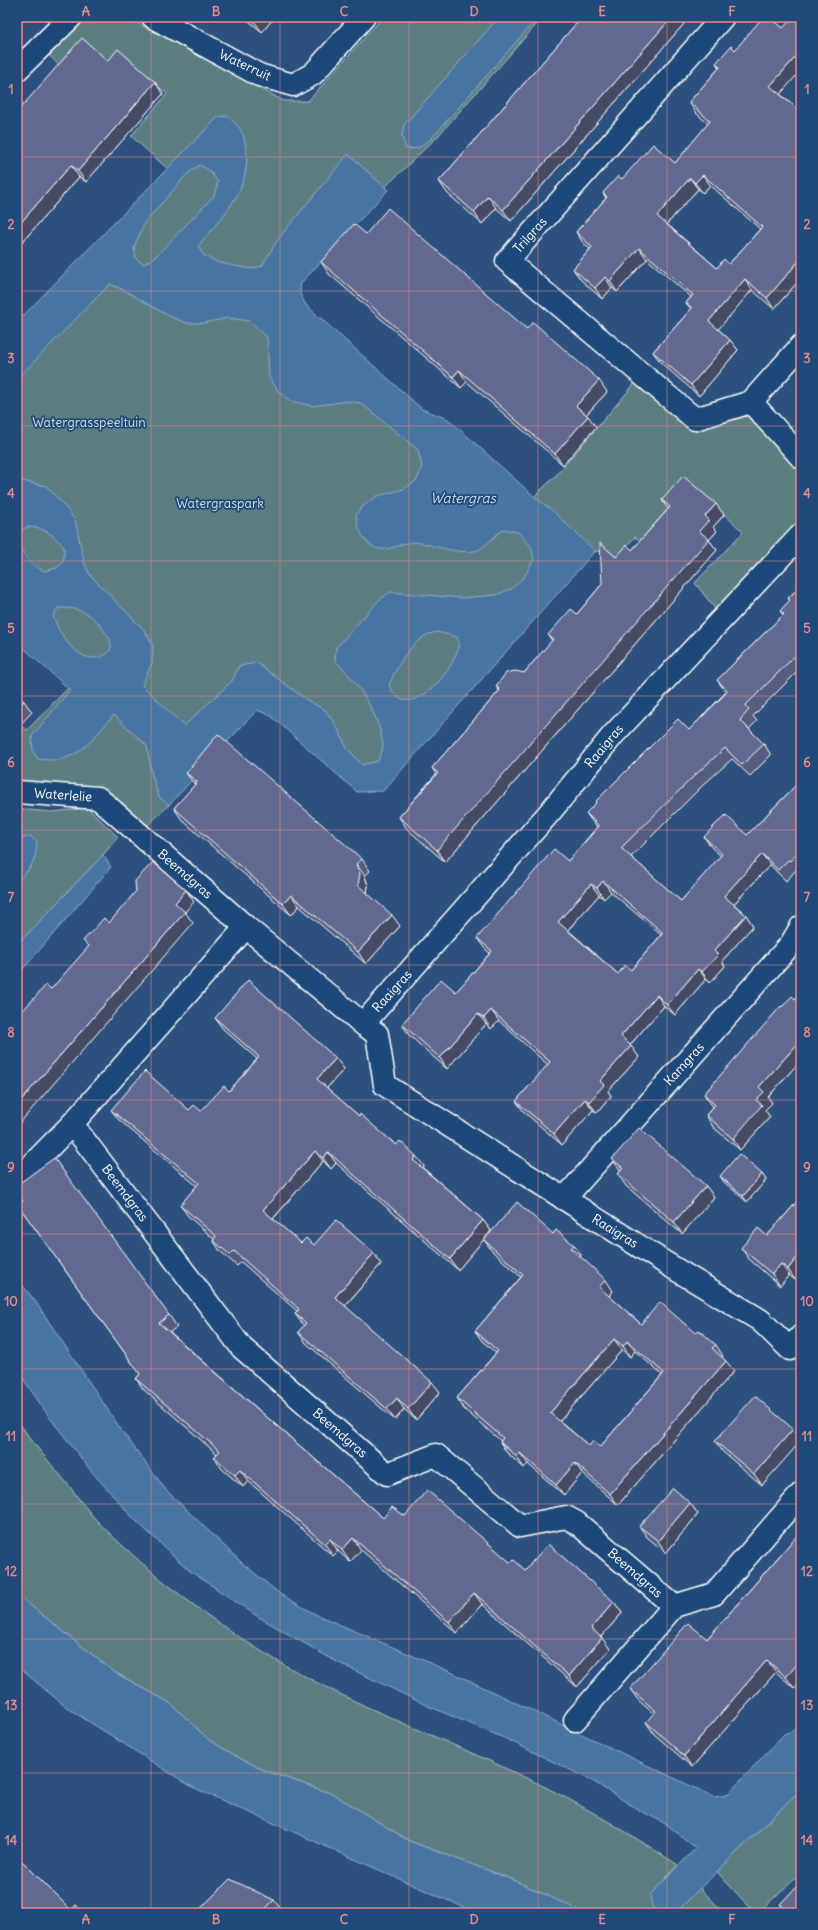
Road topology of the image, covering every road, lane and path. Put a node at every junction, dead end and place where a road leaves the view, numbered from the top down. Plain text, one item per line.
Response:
1 (71, 17) edge
2 (153, 17) edge
3 (364, 17) edge
4 (723, 17) edge
5 (17, 70) edge
6 (801, 346) edge
7 (750, 402) junction
8 (801, 456) edge
9 (801, 534) edge
10 (17, 792) edge
11 (143, 837) joint
12 (246, 927) junction
13 (801, 927) edge
14 (363, 1024) junction
15 (72, 1124) junction
16 (17, 1180) edge
17 (564, 1199) junction
18 (797, 1348) edge
19 (801, 1494) edge
20 (674, 1606) junction
21 (575, 1720) dead end

1 - 5 street
2 - 3 street, Waterruit
4 - 7 street, Trilgras
6 - 7 street
7 - 8 street
9 - 14 street, Raaigras
10 - 11 street, Waterlelie
11 - 12 street, Beemdgras
12 - 14 street, Beemdgras
12 - 15 street
13 - 17 street, Kamgras
14 - 17 street, Raaigras
15 - 16 street
15 - 20 street, Beemdgras
17 - 18 street, Raaigras
19 - 20 street, Beemdgras
20 - 21 street, Beemdgras

